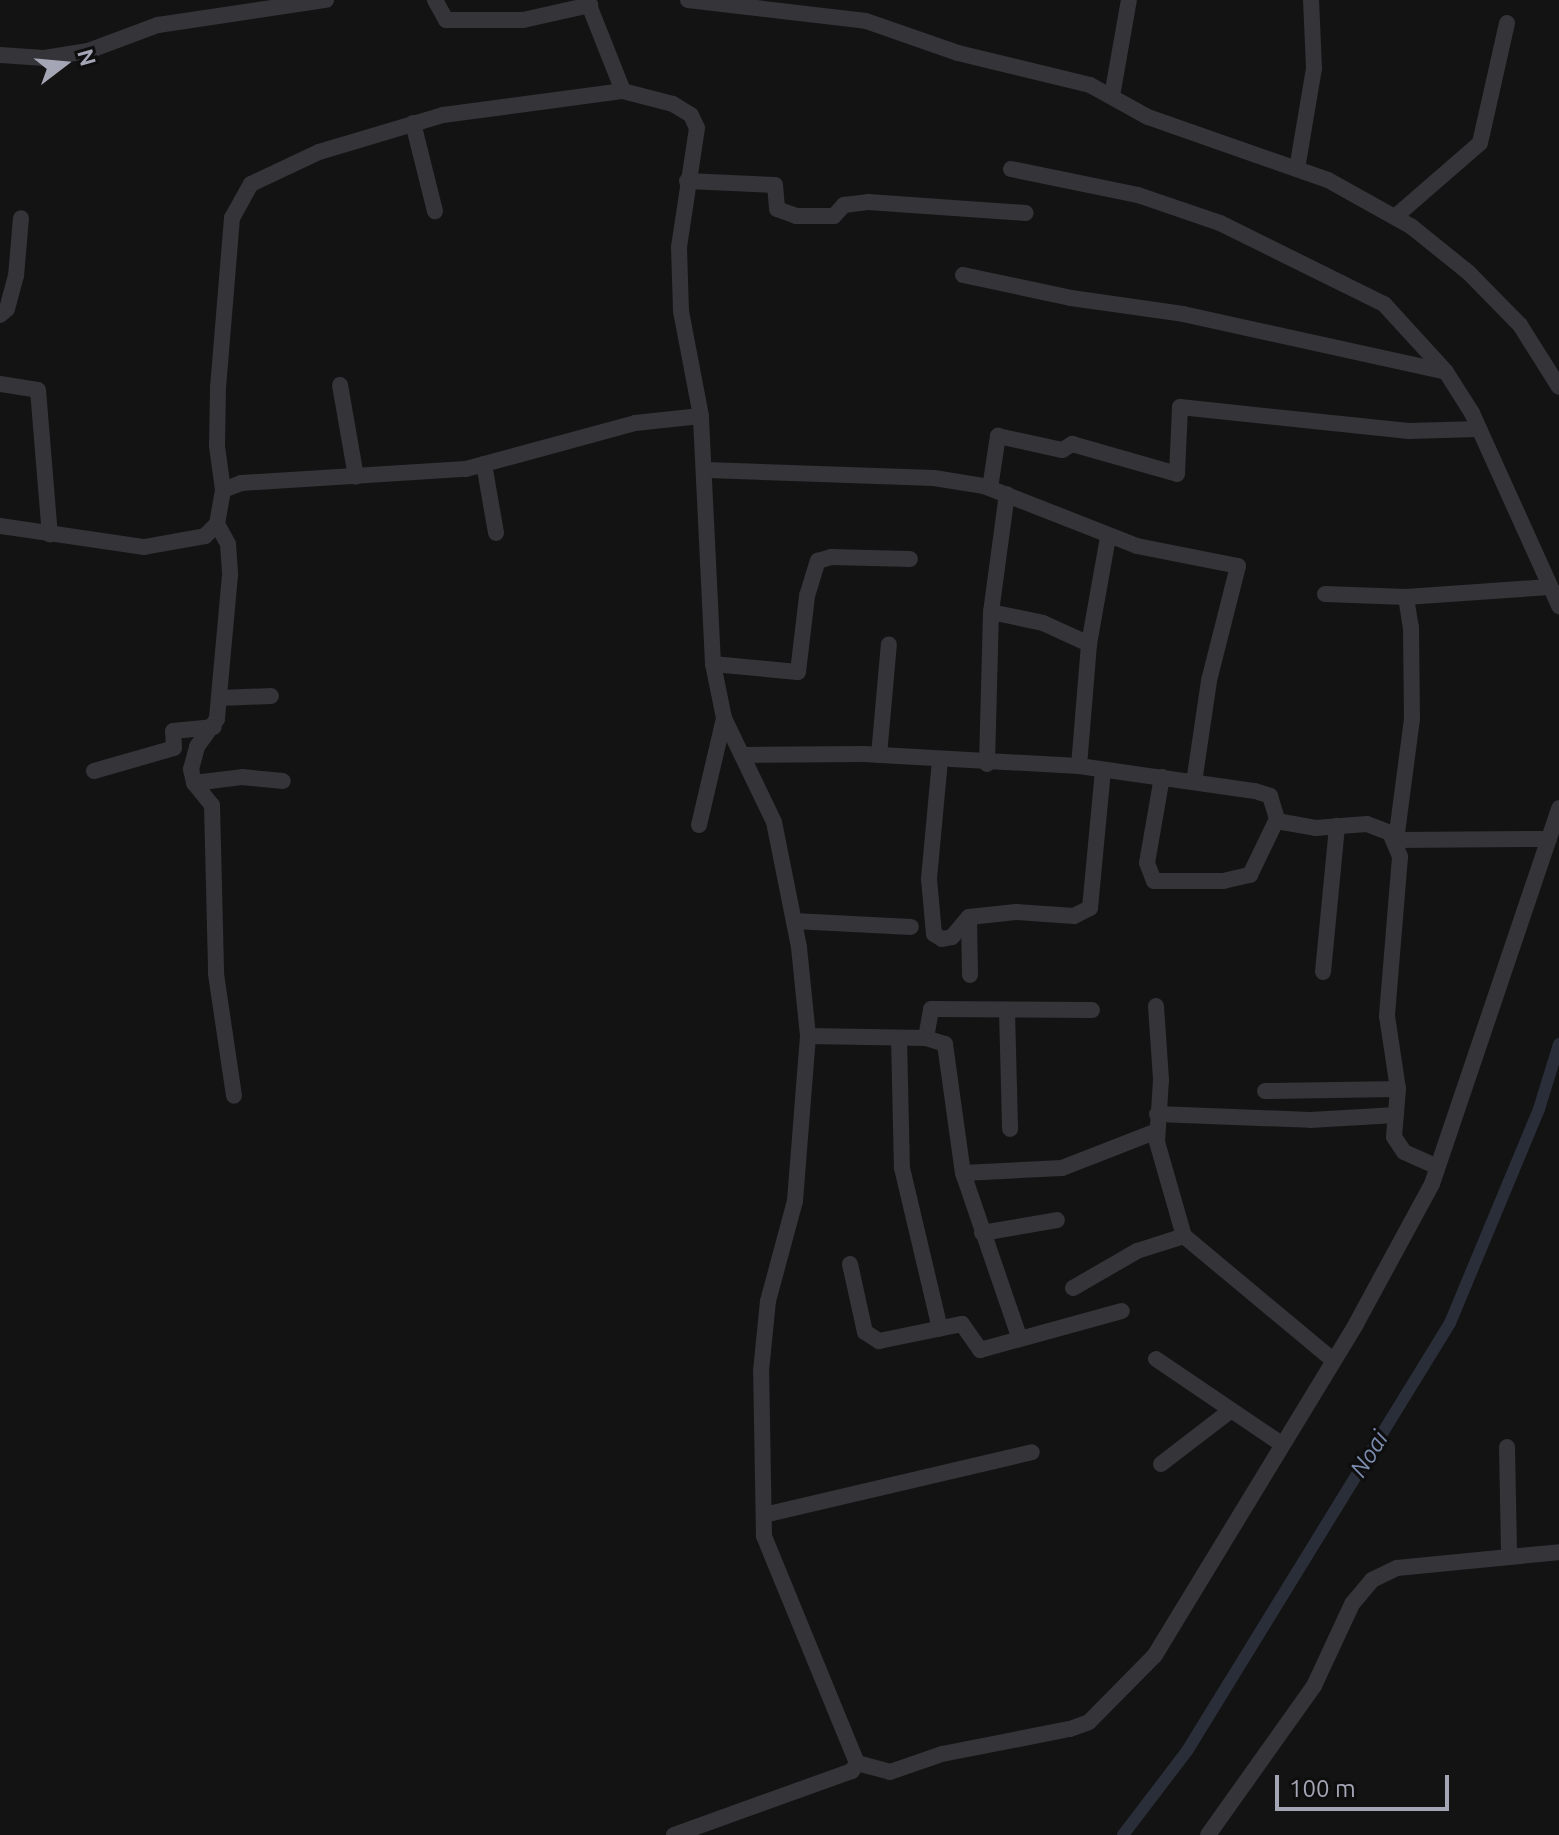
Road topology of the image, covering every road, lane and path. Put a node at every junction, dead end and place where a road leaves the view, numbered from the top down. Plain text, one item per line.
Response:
1 (326, 0) edge
2 (435, 0) edge
3 (688, 0) edge
4 (1129, 0) edge
5 (1311, 0) edge
6 (589, 2) edge
7 (1507, 23) dead end
8 (0, 55) edge
9 (623, 91) junction
10 (1112, 96) junction
11 (413, 123) junction
12 (1011, 169) dead end
13 (1297, 169) junction
14 (687, 181) junction
15 (435, 211) dead end
16 (1026, 213) dead end
17 (1396, 216) junction
18 (21, 218) dead end
19 (963, 275) dead end
20 (0, 315) edge
21 (1446, 372) junction
22 (0, 384) edge
23 (340, 385) dead end
24 (1559, 387) edge
25 (701, 416) junction
26 (1478, 429) junction
27 (484, 464) junction
28 (707, 470) junction
29 (356, 477) junction
30 (990, 488) junction
31 (223, 490) junction
32 (1007, 494) junction
33 (217, 524) junction
34 (0, 526) edge
35 (496, 533) dead end
36 (50, 535) junction
37 (1108, 537) junction
38 (910, 559) dead end
39 (1550, 587) junction
40 (1325, 594) dead end
41 (1406, 597) junction
42 (1559, 606) edge
43 (991, 612) junction
44 (889, 644) dead end
45 (1089, 644) junction
46 (713, 664) junction
47 (271, 696) dead end
48 (219, 698) junction
49 (724, 718) junction
50 (214, 727) junction
51 (742, 755) junction
52 (879, 755) junction
53 (940, 760) junction
54 (987, 764) junction
55 (1079, 766) junction
56 (94, 771) dead end
57 (1103, 771) junction
58 (1162, 777) junction
59 (283, 781) dead end
60 (1194, 782) junction
61 (194, 783) junction
62 (1559, 808) edge
63 (1277, 819) junction
64 (699, 825) dead end
65 (1337, 826) junction
66 (1549, 839) junction
67 (1396, 840) junction
68 (969, 917) junction
69 (794, 921) junction
70 (911, 927) dead end
71 (1323, 972) dead end
72 (970, 975) dead end
73 (1156, 1006) dead end
74 (1092, 1010) dead end
75 (1007, 1011) junction
76 (808, 1036) junction
77 (899, 1038) junction
78 (926, 1038) junction
79 (1398, 1089) junction
80 (1265, 1091) dead end
81 (234, 1096) dead end
82 (1157, 1114) junction
83 (1396, 1115) junction
84 (1010, 1129) dead end
85 (1157, 1131) junction
86 (1437, 1167) junction
87 (963, 1173) junction
88 (1057, 1220) dead end
89 (982, 1233) junction
90 (1184, 1236) junction
91 (850, 1264) dead end
92 (1073, 1288) dead end
93 (1122, 1311) dead end
94 (940, 1329) junction
95 (1019, 1337) junction
96 (1156, 1359) dead end
97 (1333, 1360) junction
98 (1231, 1410) junction
99 (1280, 1443) junction
100 (1507, 1447) dead end
101 (1032, 1452) dead end
102 (1161, 1464) dead end
103 (764, 1515) junction
104 (1559, 1552) edge
105 (1509, 1556) junction
106 (857, 1763) junction
107 (674, 1835) edge
108 (1208, 1835) edge

1 - 8 street
2 - 6 street
3 - 10 street
4 - 10 street
5 - 13 street
6 - 9 street
7 - 17 street
9 - 11 street
9 - 14 street
10 - 13 street
11 - 15 street
11 - 31 street
12 - 21 street
13 - 17 street
14 - 16 street
14 - 25 street
17 - 24 street
18 - 20 street
19 - 21 street
21 - 26 street
22 - 36 street
23 - 29 street
25 - 27 street
25 - 28 street
26 - 30 street
26 - 39 street
27 - 29 street
27 - 35 street
28 - 30 street
28 - 46 street
29 - 31 street
30 - 32 street
31 - 33 street
32 - 37 street
32 - 43 street
33 - 36 street
33 - 48 street
34 - 36 street
37 - 45 street
37 - 60 street
38 - 46 street
39 - 41 street
39 - 42 street
40 - 41 street
41 - 67 street
43 - 45 street
43 - 54 street
44 - 52 street
45 - 55 street
46 - 49 street
47 - 48 street
48 - 50 street
49 - 51 street
49 - 64 street
50 - 56 street
50 - 61 street
51 - 52 street
51 - 69 street
52 - 53 street
53 - 54 street
53 - 68 street
54 - 55 street
55 - 57 street
57 - 58 street
57 - 68 street
58 - 60 street
58 - 63 street
59 - 61 street
60 - 63 street
61 - 81 street
62 - 66 street
63 - 65 street
65 - 67 street
65 - 71 street
66 - 67 street
66 - 86 street
67 - 79 street
68 - 72 street
69 - 70 street
69 - 76 street
73 - 82 street
74 - 75 street
75 - 78 street
75 - 84 street
76 - 77 street
76 - 103 street
77 - 78 street
77 - 94 street
78 - 87 street
79 - 80 street
79 - 83 street
82 - 83 street
82 - 85 street
83 - 86 street
85 - 87 street
85 - 90 street
86 - 97 street
87 - 89 street
88 - 89 street
89 - 95 street
90 - 92 street
90 - 97 street
91 - 94 street
93 - 95 street
94 - 95 street
96 - 98 street
97 - 99 street
98 - 99 street
98 - 102 street
99 - 106 street
100 - 105 street
101 - 103 street
103 - 106 street
104 - 105 street
105 - 108 street
106 - 107 street

